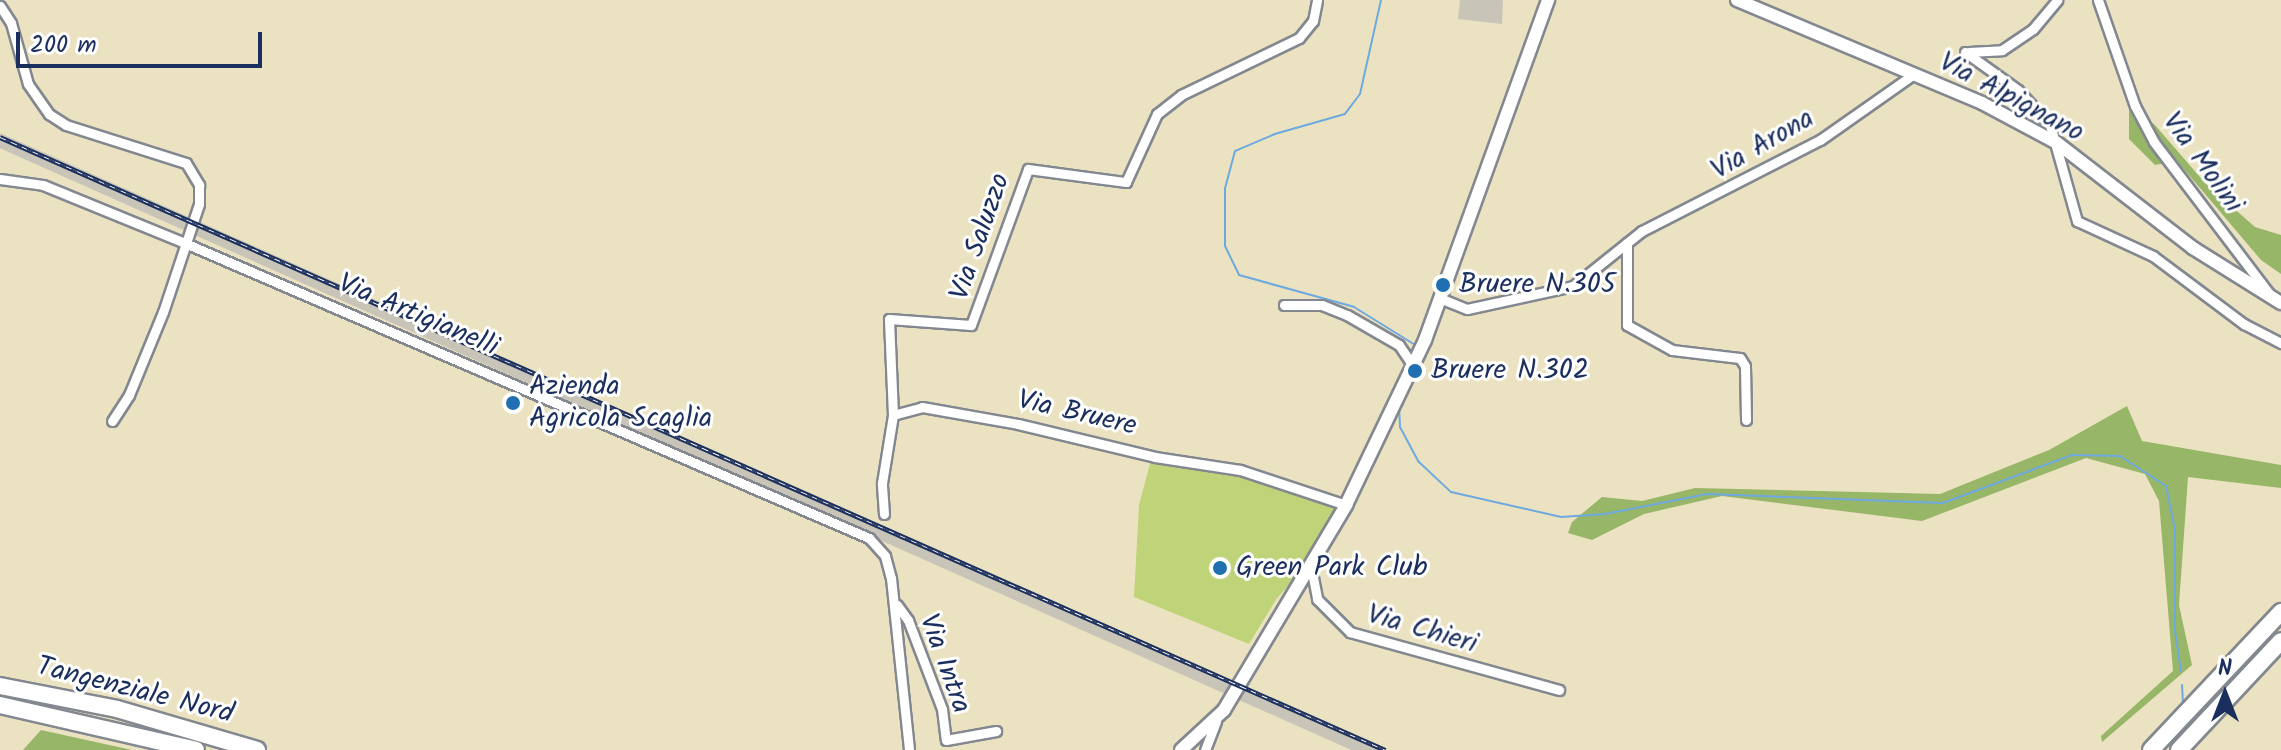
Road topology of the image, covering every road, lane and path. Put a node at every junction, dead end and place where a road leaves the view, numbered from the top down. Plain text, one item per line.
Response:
1 (1317, 0) edge
2 (1548, 0) edge
3 (1737, 0) edge
4 (2057, 0) edge
5 (2098, 0) edge
6 (0, 6) edge
7 (1914, 74) junction
8 (2057, 143) junction
9 (0, 179) edge
10 (185, 243) junction
11 (1627, 243) junction
12 (1442, 299) junction
13 (2276, 300) edge
14 (1284, 305) dead end
15 (2281, 343) edge
16 (1413, 366) junction
17 (893, 415) junction
18 (1746, 420) dead end
19 (112, 421) dead end
20 (1346, 505) junction
21 (884, 514) dead end
22 (1311, 567) junction
23 (895, 603) junction
24 (2281, 612) edge
25 (2281, 641) edge
26 (4, 687) edge
27 (1559, 690) dead end
28 (3, 706) edge
29 (1216, 721) junction
30 (996, 731) dead end
31 (196, 750) edge
32 (257, 750) edge
33 (909, 750) edge
34 (1181, 750) edge
35 (1205, 750) edge
36 (2151, 750) edge
37 (2179, 750) edge

1 - 17 street, Via Saluzzo
2 - 12 street
3 - 7 street, Via Alpignano
4 - 8 street
5 - 13 street, Via Molini
6 - 10 street
7 - 8 street, Via Alpignano
7 - 11 street, Via Arona
8 - 13 street, Via Alpignano
8 - 15 street
9 - 10 street, Via Artigianelli
10 - 19 street
10 - 23 street, Via Artigianelli
11 - 12 street, Via Arona
11 - 18 street
12 - 16 street
14 - 16 street
16 - 20 street
17 - 20 street, Via Bruere
17 - 21 street
20 - 22 street
22 - 27 street, Via Chieri
22 - 29 street
23 - 30 street, Via Intra
23 - 33 street, Via Artigianelli
24 - 36 highway
25 - 37 highway
26 - 32 highway, Tangenziale Nord
28 - 31 highway, Tangenziale Nord
29 - 34 street
29 - 35 street

